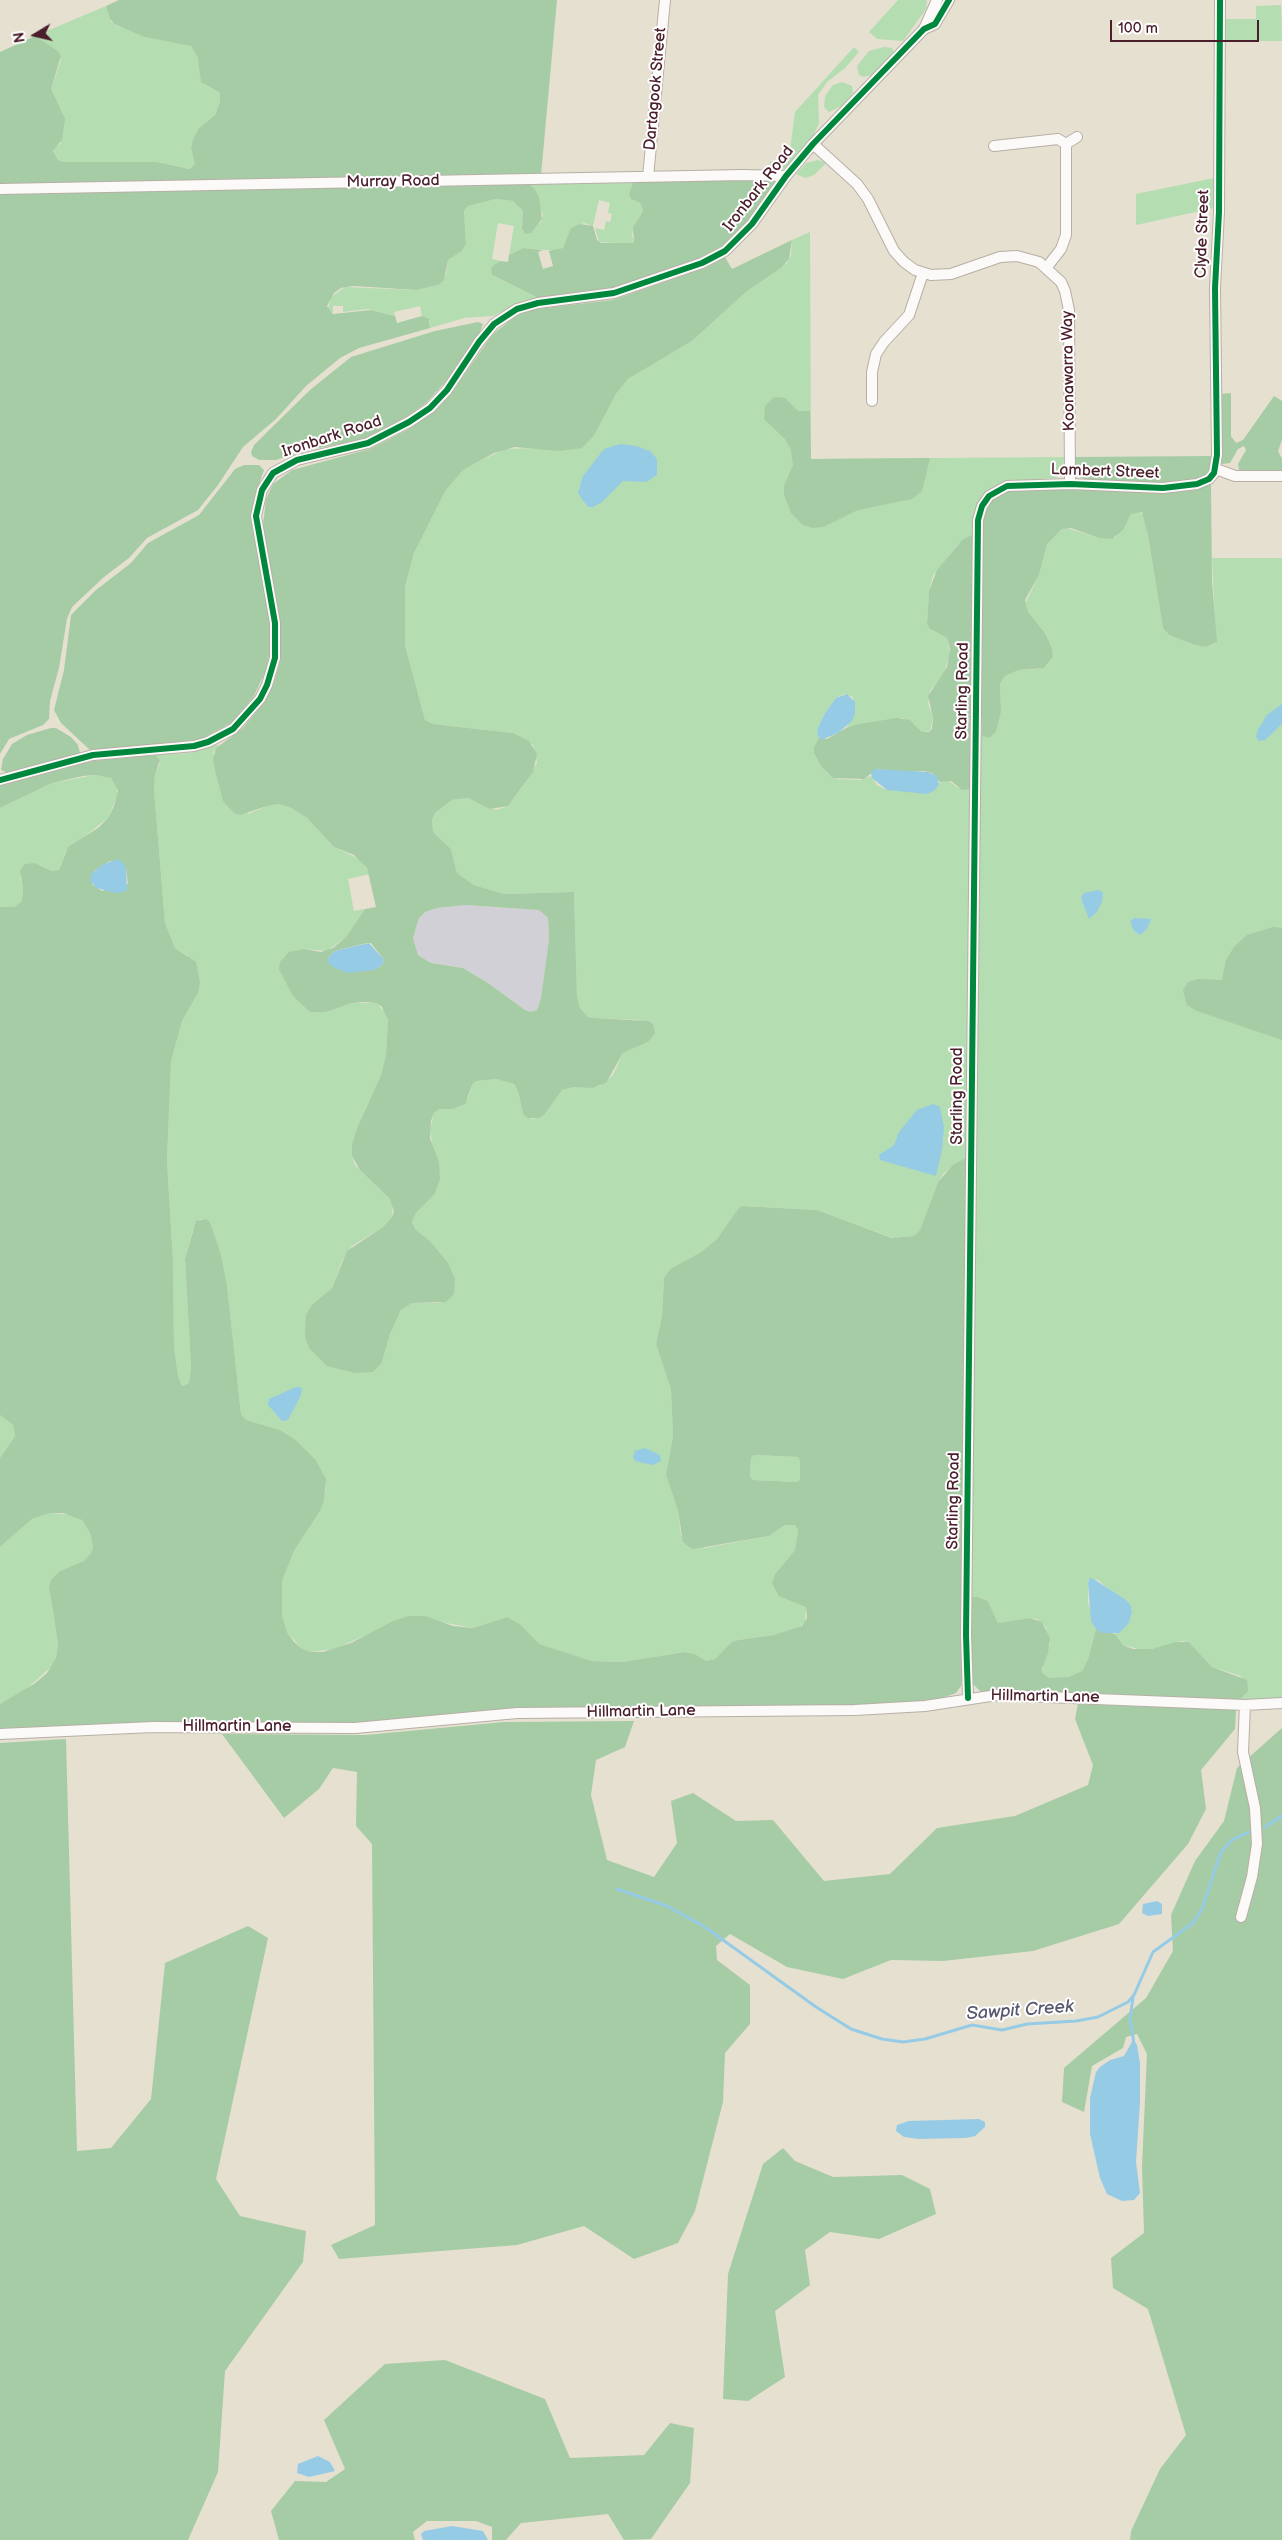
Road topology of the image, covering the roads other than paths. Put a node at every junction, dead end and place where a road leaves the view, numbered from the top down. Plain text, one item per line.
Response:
1 (665, 0) edge
2 (937, 0) edge
3 (949, 0) edge
4 (1220, 0) edge
5 (924, 29) junction
6 (1077, 137) dead end
7 (813, 144) junction
8 (1066, 144) junction
9 (994, 146) dead end
10 (786, 176) junction
11 (648, 177) junction
12 (0, 189) edge
13 (1047, 267) junction
14 (923, 273) junction
15 (872, 401) dead end
16 (1216, 469) junction
17 (1282, 476) edge
18 (1070, 484) junction
19 (989, 496) joint
20 (0, 780) edge
21 (968, 1698) junction
22 (1282, 1703) edge
23 (1245, 1705) junction
24 (0, 1734) edge
25 (1242, 1917) dead end

1 - 11 street, Dartagook Street
2 - 5 street, Ironbark Road
3 - 5 street, Ironbark Road
4 - 16 street, Clyde Street
5 - 7 street, Ironbark Road
6 - 8 street
7 - 10 street, Ironbark Road
7 - 14 street
8 - 9 street
8 - 13 street
10 - 11 street, Murray Road
10 - 20 street, Ironbark Road
11 - 12 street, Murray Road
13 - 14 street
13 - 18 street, Koonawarra Way
14 - 15 street
16 - 17 street
16 - 18 street, Lambert Street
18 - 19 street, Lambert Street
19 - 21 street, Starling Road
21 - 23 street, Hillmartin Lane
21 - 24 street, Hillmartin Lane
22 - 23 street, Hillmartin Lane
23 - 25 street

